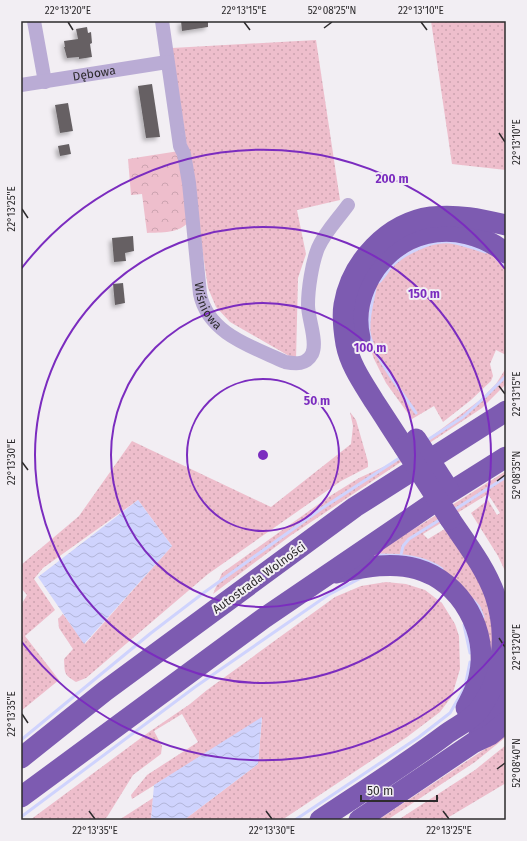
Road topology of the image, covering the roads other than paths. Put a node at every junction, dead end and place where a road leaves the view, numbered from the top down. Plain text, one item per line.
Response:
1 (34, 21) edge
2 (162, 21) edge
3 (167, 62) junction
4 (45, 82) junction
5 (21, 86) edge
6 (348, 205) dead end
7 (506, 225) edge
8 (506, 253) edge
9 (506, 396) edge
10 (498, 415) edge
11 (410, 443) junction
12 (506, 456) edge
13 (456, 515) junction
14 (326, 576) junction
15 (506, 585) edge
16 (506, 691) edge
17 (506, 722) edge
18 (454, 728) junction
19 (473, 743) junction
20 (21, 758) edge
21 (21, 797) edge
22 (320, 820) edge
23 (359, 820) edge

1 - 4 street
2 - 3 street, Wiśniowa
3 - 4 street, Dębowa
3 - 6 street, Wiśniowa
4 - 5 street, Dębowa
7 - 11 highway
8 - 11 highway
9 - 10 highway
10 - 20 highway, Autostrada Wolności
11 - 13 highway, bridge
12 - 14 highway
13 - 15 highway
13 - 18 highway
14 - 18 highway
14 - 21 highway
16 - 19 highway
17 - 19 highway
18 - 22 highway
19 - 23 highway

